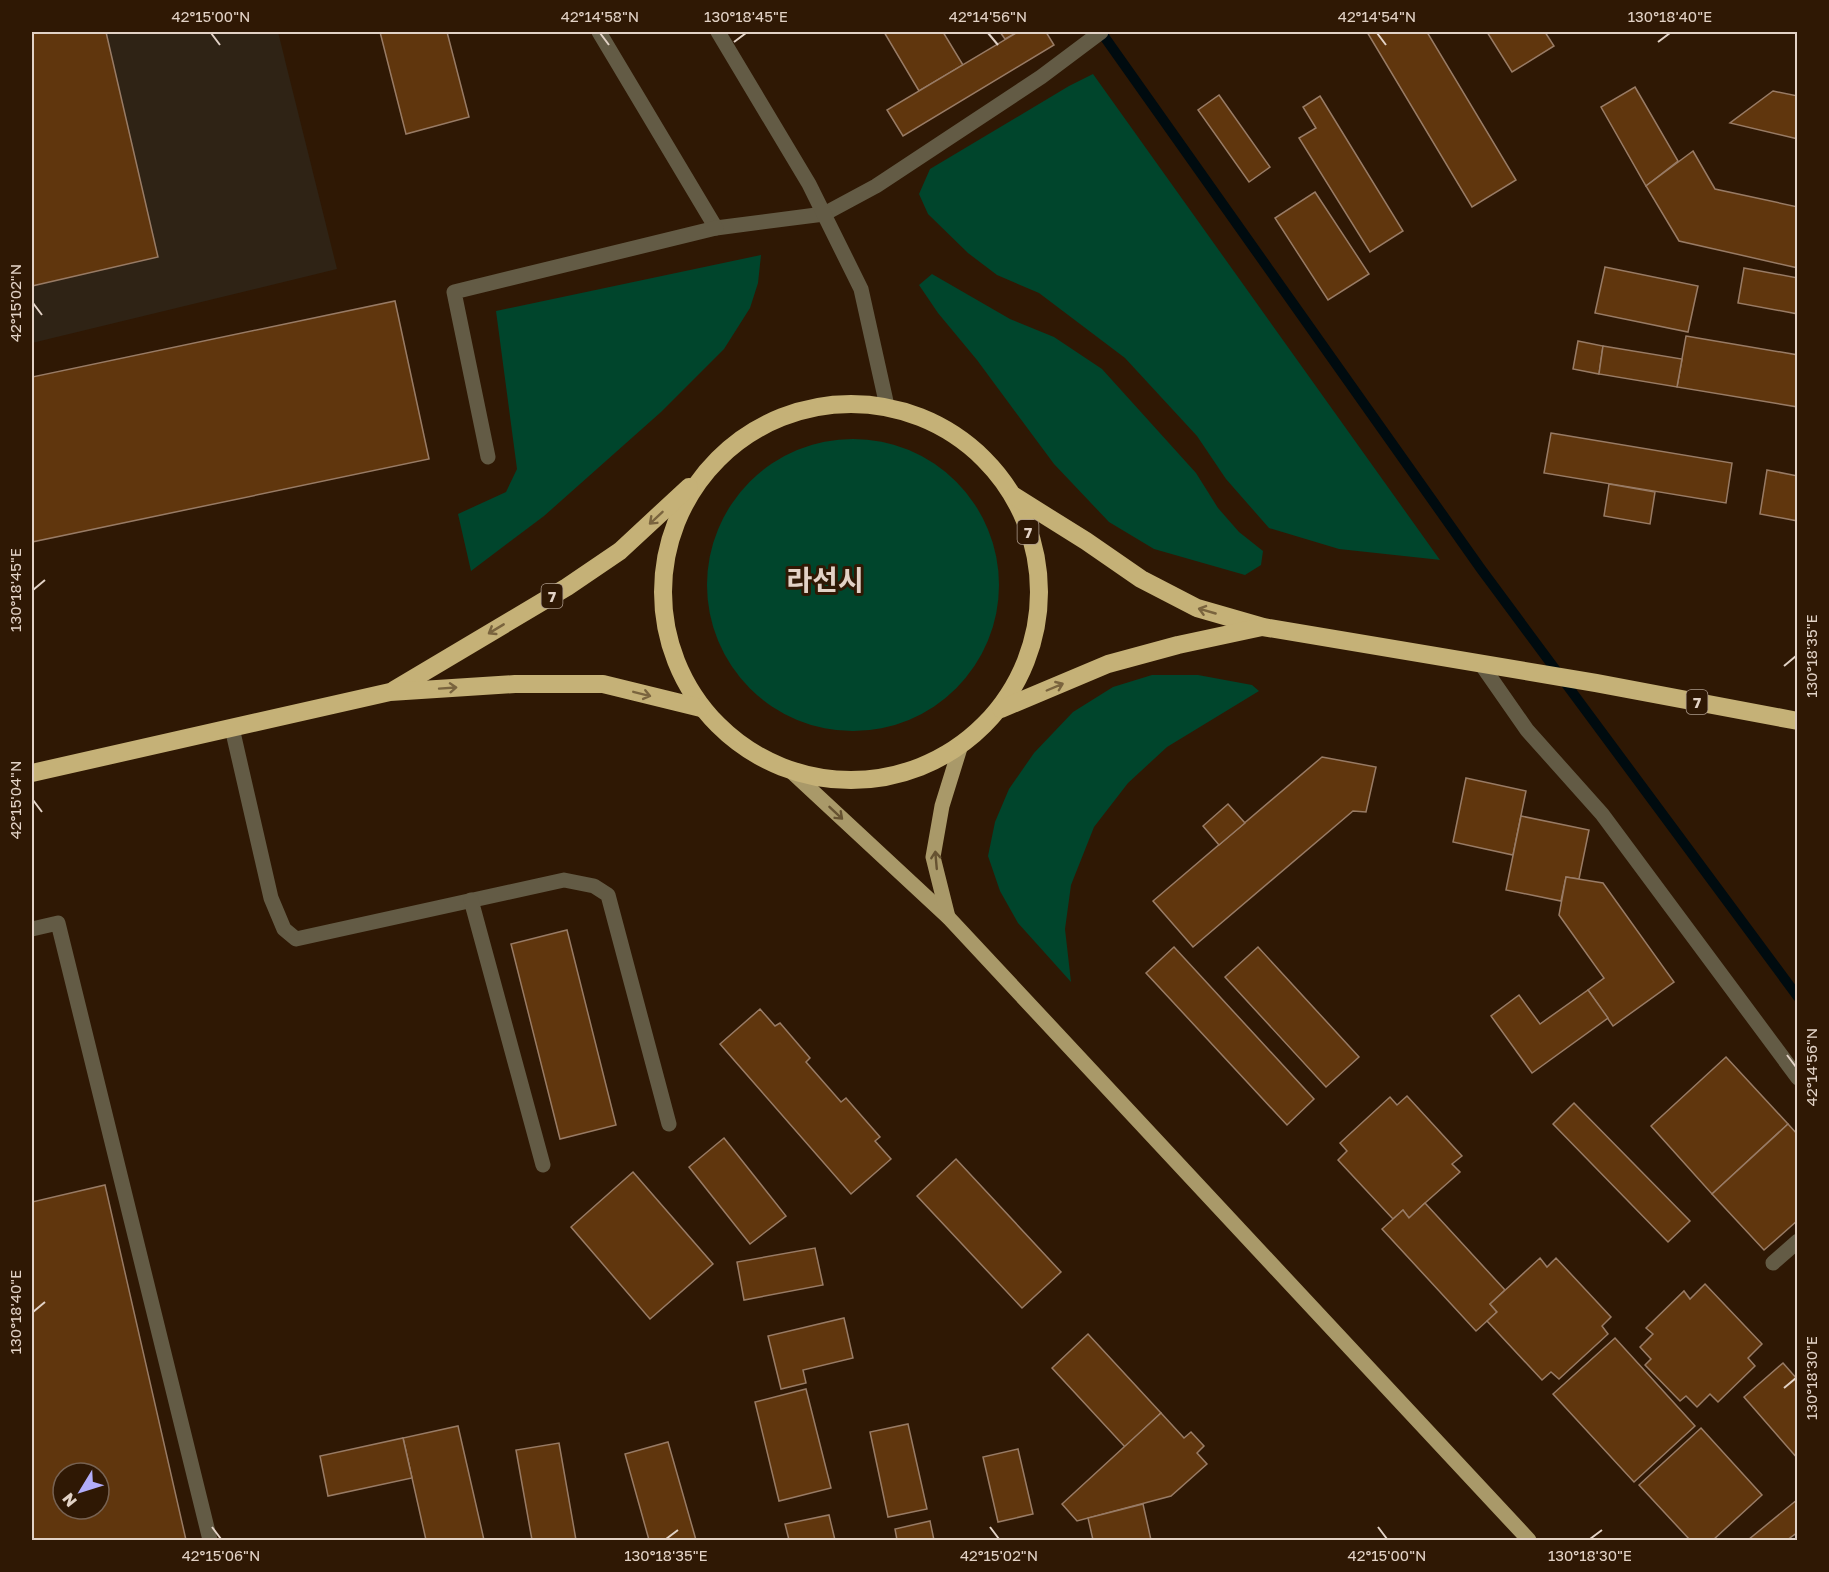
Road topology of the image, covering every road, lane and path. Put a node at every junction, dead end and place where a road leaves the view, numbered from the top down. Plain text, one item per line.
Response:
1 (598, 32) edge
2 (718, 32) edge
3 (1101, 32) edge
4 (824, 214) junction
5 (716, 228) junction
6 (887, 406) junction
7 (488, 457) dead end
8 (699, 478) junction
9 (1014, 496) junction
10 (1263, 627) junction
11 (1481, 664) junction
12 (390, 692) junction
13 (701, 708) junction
14 (1001, 709) junction
15 (1797, 721) edge
16 (232, 728) junction
17 (960, 748) junction
18 (32, 773) edge
19 (793, 773) junction
20 (471, 900) junction
21 (948, 917) junction
22 (32, 929) edge
23 (1797, 1078) edge
24 (669, 1124) dead end
25 (543, 1165) dead end
26 (1797, 1241) edge
27 (1773, 1263) dead end
28 (210, 1540) edge
29 (1528, 1540) edge

1 - 5 street
2 - 4 street
3 - 4 street
4 - 5 street
4 - 6 street
5 - 7 street
6 - 8 highway, 7
6 - 9 highway, 7
8 -> 12 highway, 7
8 - 13 highway, 7
10 -> 9 highway, 7
9 - 14 highway, 7
10 - 11 highway, 7
14 -> 10 highway, 7
11 - 15 highway, 7
11 - 23 street
12 -> 13 highway, 7
12 - 16 highway, 7
13 - 19 highway, 7
14 - 17 highway, 7
16 - 18 highway, 7
16 - 20 street
17 - 19 highway, 7
21 -> 17 main road
19 -> 21 main road
20 - 24 street
20 - 25 street
21 - 29 main road
22 - 28 street
26 - 27 street

